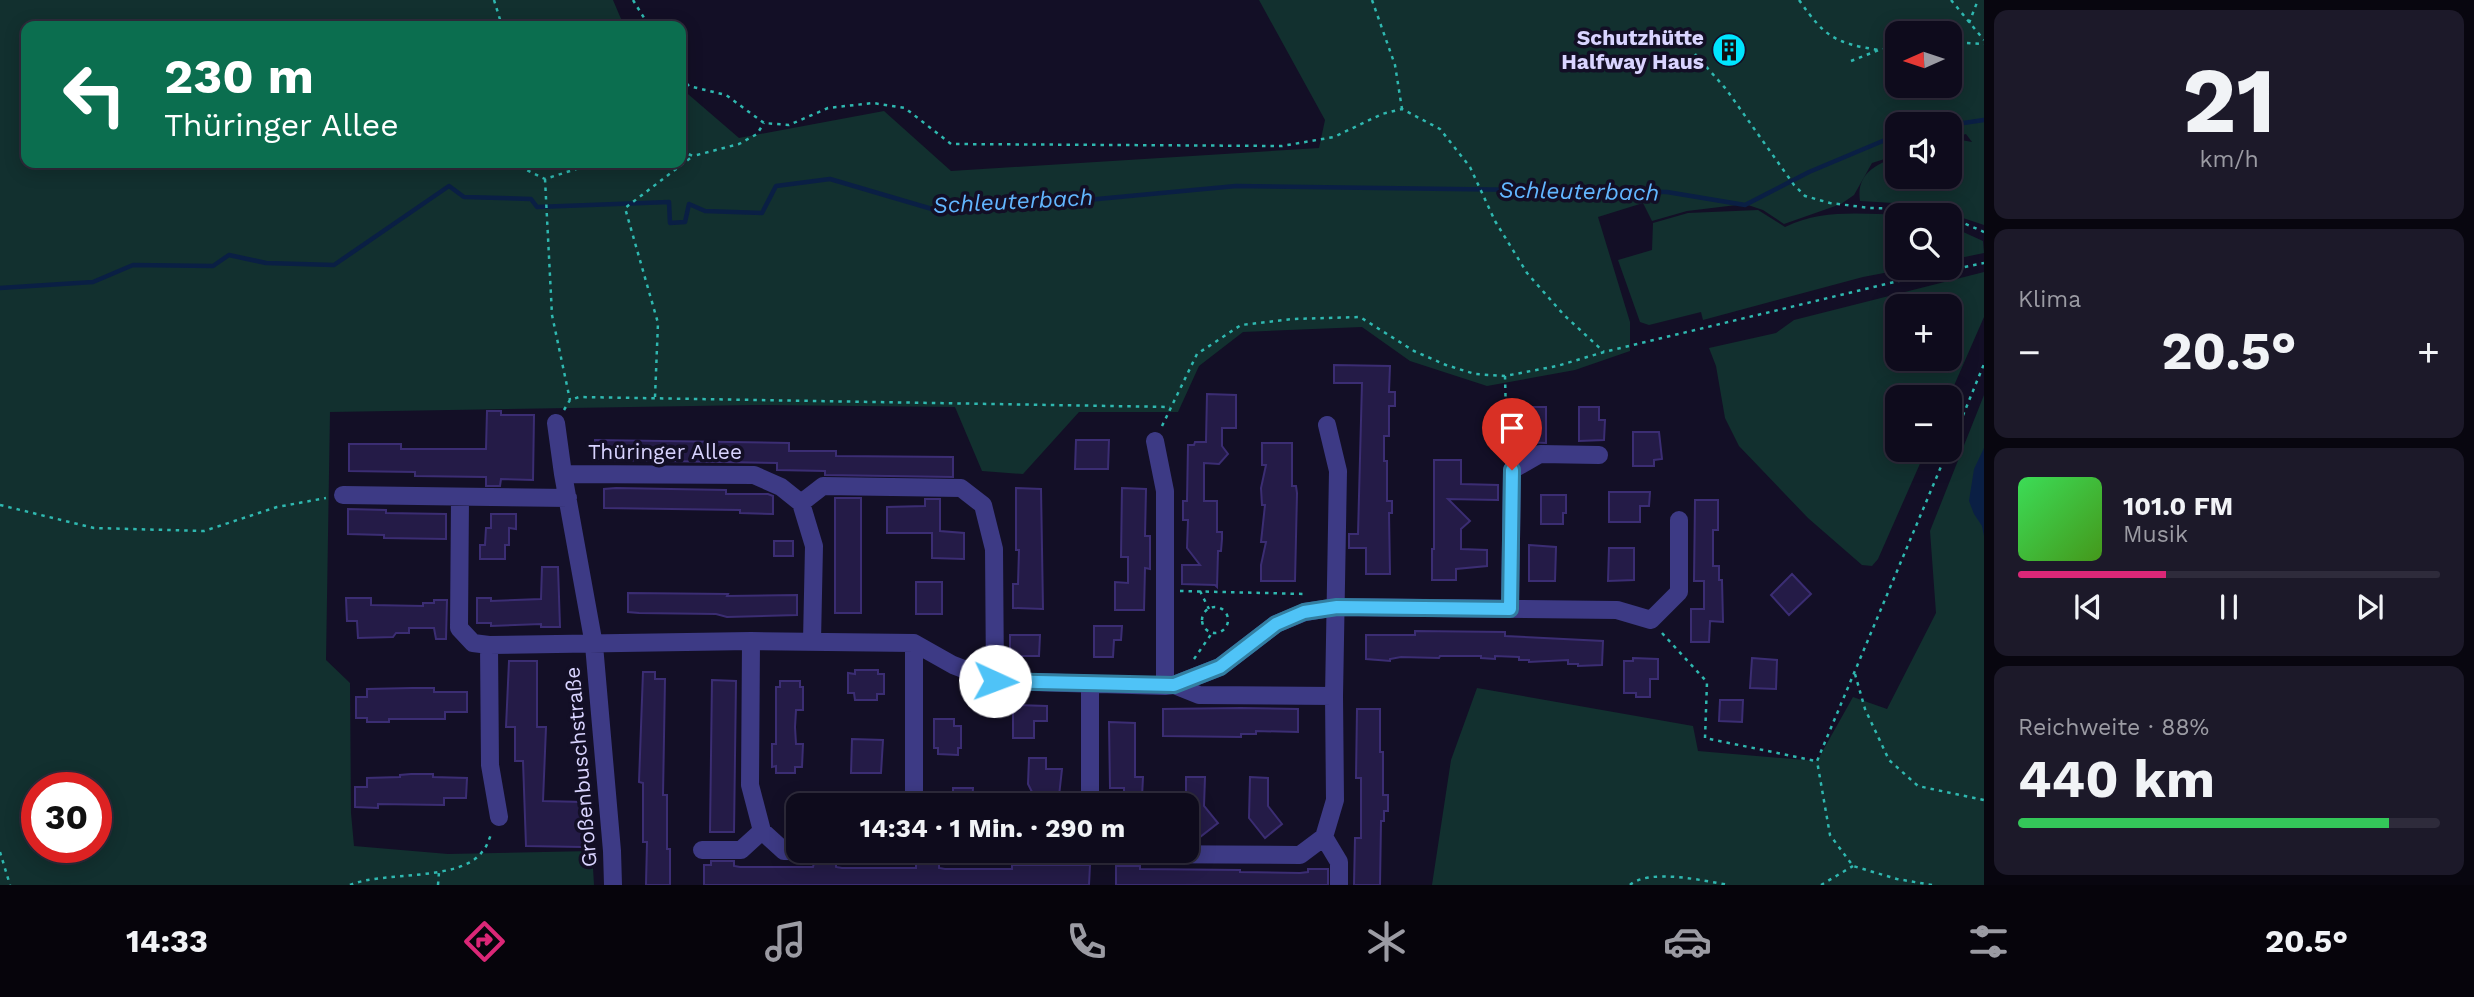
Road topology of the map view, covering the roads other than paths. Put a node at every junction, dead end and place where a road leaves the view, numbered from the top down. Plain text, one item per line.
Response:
1 (556, 423) road end
2 (1327, 425) dead end
3 (1155, 441) road end
4 (1599, 455) dead end
5 (563, 474) junction
6 (343, 495) road end
7 (460, 498) junction
8 (568, 498) junction
9 (801, 503) junction
10 (1679, 520) dead end
11 (1337, 607) junction
12 (1510, 609) junction
13 (751, 640) junction
14 (812, 641) junction
15 (914, 643) junction
16 (489, 645) junction
17 (594, 645) junction
18 (995, 681) junction
19 (1090, 685) junction
20 (1170, 685) junction
21 (1334, 696) junction
22 (914, 793) edge
23 (1090, 793) edge
24 (499, 817) road end
25 (762, 831) junction
26 (1324, 837) junction
27 (702, 850) dead end
28 (786, 851) edge
29 (1199, 854) edge
30 (613, 885) edge
31 (1339, 885) edge

1 - 5 street, Großenbuschstraße
2 - 11 street
3 - 20 street
4 - 12 street
5 - 8 street, Großenbuschstraße
5 - 9 street, Thüringer Allee
6 - 7 street
7 - 8 street
7 - 16 street, Großenbuschstraße
8 - 17 street, Großenbuschstraße
9 - 14 street
9 - 18 street
10 - 12 street
11 - 12 street
11 - 20 street
11 - 21 street
13 - 14 street
13 - 17 street
13 - 25 street
14 - 15 street
15 - 18 street
15 - 22 street
16 - 17 street, Großenbuschstraße
16 - 24 street
17 - 30 street, Großenbuschstraße
18 - 19 street
19 - 20 street
19 - 23 street
20 - 21 street
21 - 26 street
25 - 27 street
25 - 28 street
26 - 29 street
26 - 31 street

